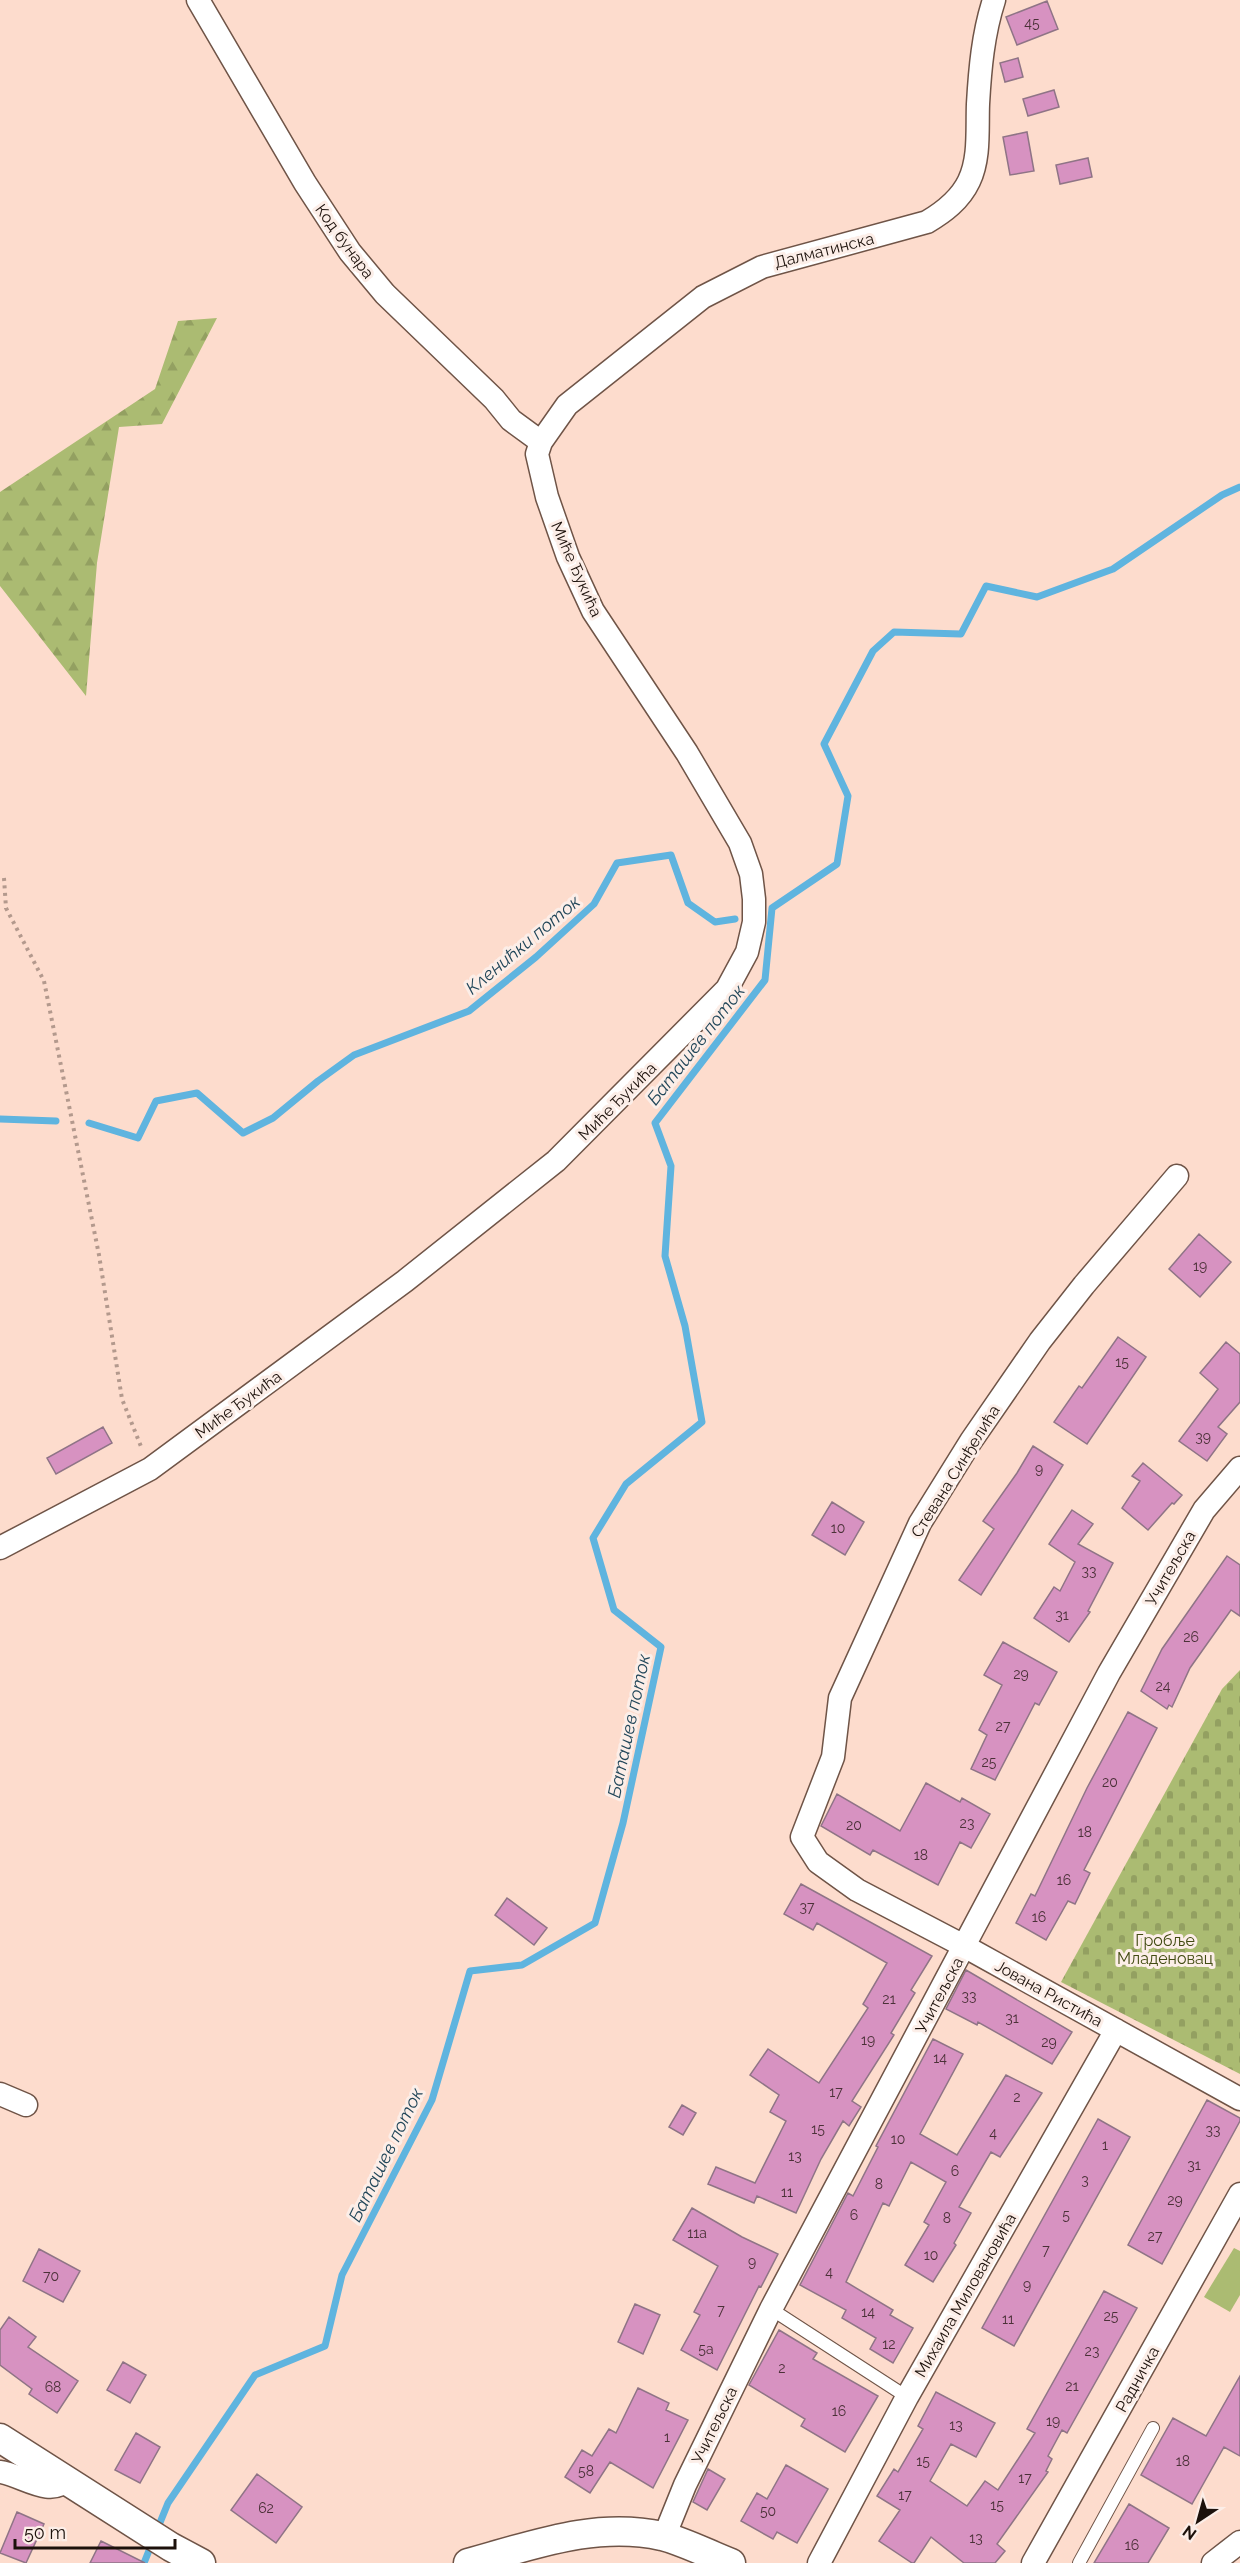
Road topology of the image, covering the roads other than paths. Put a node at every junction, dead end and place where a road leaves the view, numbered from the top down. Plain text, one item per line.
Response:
1 (198, 0) edge
2 (994, 0) edge
3 (541, 442) junction
4 (1177, 1176) dead end
5 (1240, 1468) edge
6 (0, 1548) edge
7 (857, 1890) joint
8 (964, 1946) junction
9 (1116, 2030) junction
10 (0, 2094) edge
11 (1240, 2099) edge
12 (26, 2105) dead end
13 (1240, 2194) edge
14 (771, 2309) junction
15 (908, 2397) junction
16 (1153, 2428) dead end
17 (0, 2438) edge
18 (0, 2472) edge
19 (67, 2480) junction
20 (664, 2537) junction
21 (1240, 2542) edge
22 (201, 2563) edge
23 (468, 2563) edge
24 (730, 2563) edge
25 (819, 2563) edge
26 (1033, 2563) edge
27 (1079, 2563) edge
28 (1213, 2563) edge

1 - 3 street, Код бунара
2 - 3 street, Далматинска
3 - 6 street, Миће Ђукића
4 - 7 street, Стевана Синђелића
5 - 8 street, Учитељска
7 - 8 street, Јована Ристића
8 - 9 street, Јована Ристића
8 - 14 street, Учитељска
9 - 11 street, Јована Ристића
9 - 15 street, Михаила Миловановића
10 - 12 street
13 - 26 street, Радничка
14 - 15 lane
14 - 20 street, Учитељска
15 - 25 street, Михаила Миловановића
16 - 27 lane
17 - 19 street
18 - 19 street
19 - 22 street
20 - 23 street
20 - 24 street
21 - 28 street

